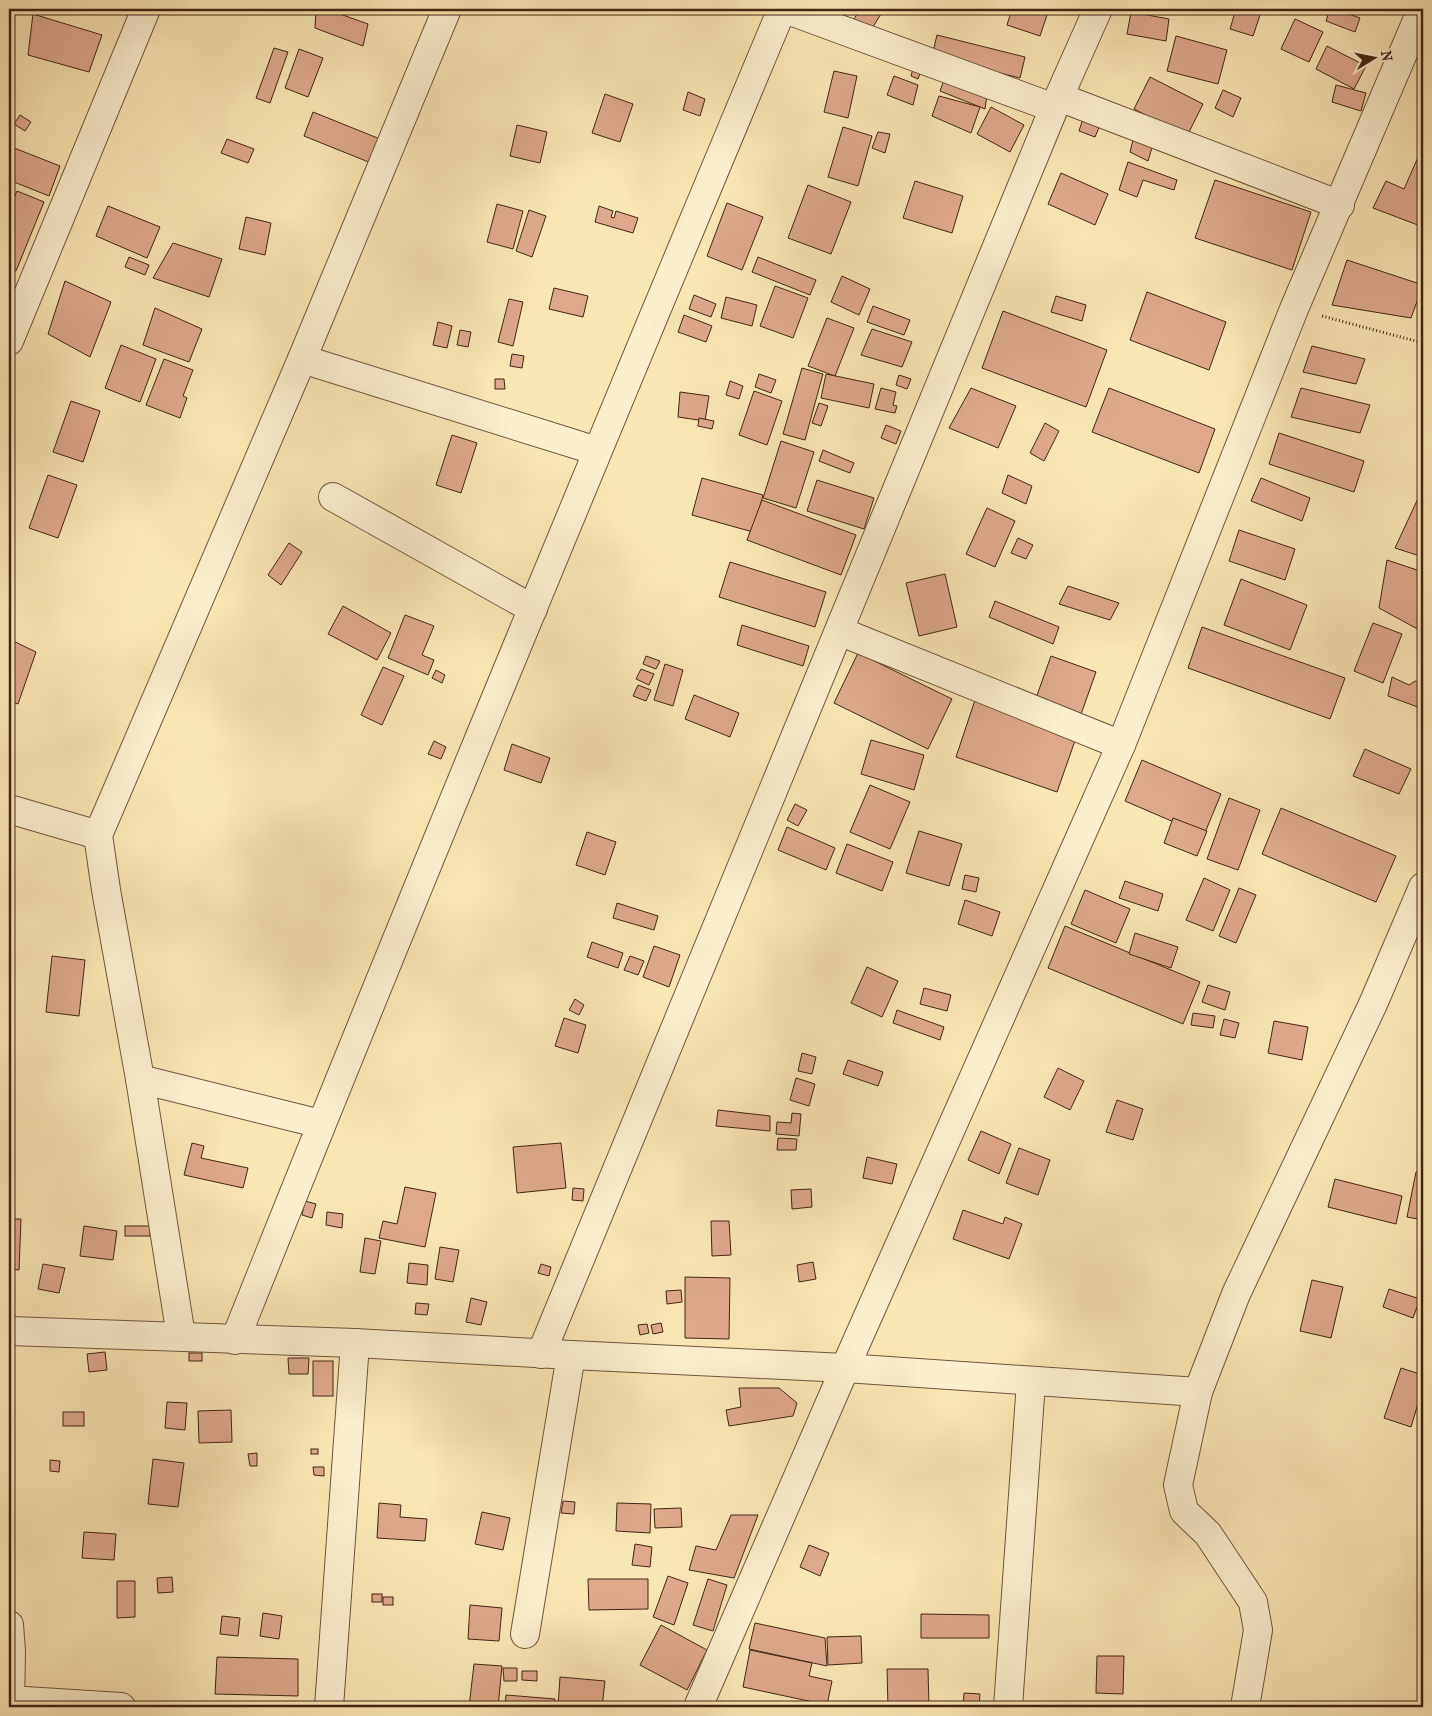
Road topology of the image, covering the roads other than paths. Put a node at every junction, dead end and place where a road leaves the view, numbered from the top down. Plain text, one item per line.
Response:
1 (146, 9) edge
2 (447, 9) edge
3 (783, 9) edge
4 (1098, 9) edge
5 (1422, 9) edge
6 (1056, 103) junction
7 (1340, 205) junction
8 (10, 337) edge
9 (302, 359) junction
10 (597, 451) junction
11 (333, 497) dead end
12 (533, 609) junction
13 (839, 631) junction
14 (1121, 745) junction
15 (9, 809) edge
16 (98, 835) junction
17 (1423, 887) edge
18 (140, 1078) junction
19 (321, 1124) junction
20 (9, 1331) edge
21 (180, 1336) junction
22 (235, 1340) junction
23 (355, 1343) junction
24 (541, 1354) junction
25 (571, 1356) junction
26 (845, 1368) junction
27 (1031, 1382) junction
28 (1198, 1392) junction
29 (9, 1625) edge
30 (525, 1634) dead end
31 (9, 1702) edge
32 (121, 1707) edge
33 (329, 1707) edge
34 (698, 1707) edge
35 (1008, 1707) edge
36 (1245, 1707) edge

1 - 8 street
2 - 9 street
3 - 6 street
3 - 10 street
4 - 6 street
5 - 7 street
6 - 7 street
6 - 13 street
7 - 14 street
9 - 10 street
9 - 16 street
10 - 12 street
11 - 12 street
12 - 19 street
13 - 14 street
13 - 24 street
14 - 26 street
15 - 16 street
16 - 18 street
17 - 28 street
18 - 19 street
18 - 21 street
19 - 22 street
20 - 21 street
21 - 22 street
22 - 23 street
23 - 24 street
23 - 33 street
24 - 25 street
25 - 26 street
25 - 30 street
26 - 27 street
26 - 34 street
27 - 28 street
27 - 35 street
28 - 36 street
29 - 31 street
31 - 32 street

